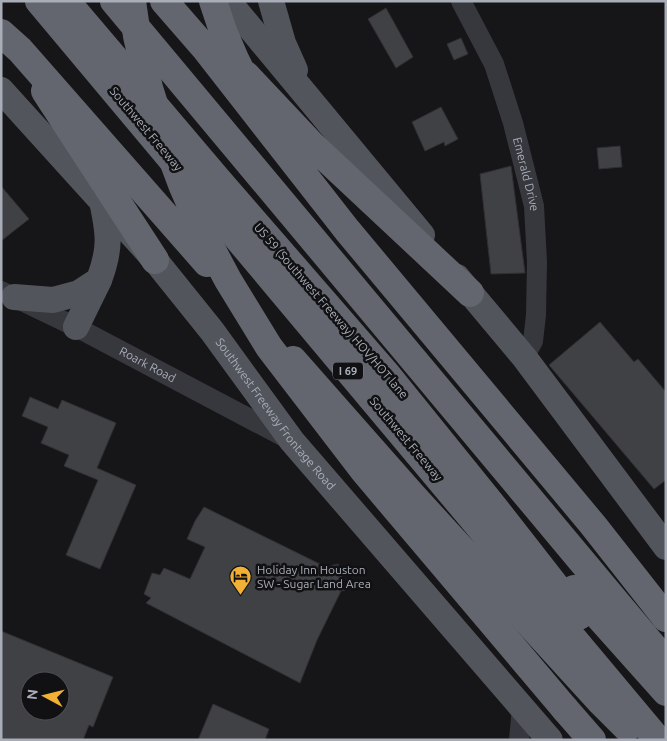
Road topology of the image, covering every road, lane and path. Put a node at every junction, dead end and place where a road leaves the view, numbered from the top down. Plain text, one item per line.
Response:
1 (39, 1) edge
2 (66, 1) edge
3 (114, 1) edge
4 (132, 1) edge
5 (164, 1) edge
6 (176, 1) edge
7 (213, 1) edge
8 (228, 1) edge
9 (271, 1) edge
10 (461, 1) edge
11 (1, 25) edge
12 (1, 33) edge
13 (1, 90) edge
14 (324, 117) junction
15 (276, 140) junction
16 (102, 200) junction
17 (155, 260) junction
18 (99, 280) junction
19 (470, 293) junction
20 (8, 294) edge
21 (76, 327) junction
22 (524, 357) junction
23 (292, 441) junction
24 (455, 459) junction
25 (666, 547) edge
26 (666, 618) edge
27 (666, 662) edge
28 (666, 692) edge
29 (522, 708) junction
30 (666, 720) edge
31 (519, 740) edge
32 (550, 740) edge
33 (592, 740) edge
34 (646, 740) edge
35 (658, 740) edge

1 - 35 highway, Southwest Freeway / I 69
2 - 24 highway, US 59 (Southwest Freeway) HOV/HOT lane
3 - 27 highway
4 - 33 highway, bridge
5 - 15 highway
6 - 19 highway
7 - 15 highway, bridge
8 - 14 main road
9 - 14 main road
10 - 22 street, Emerald Drive
11 - 17 highway
12 - 34 highway, bridge
13 - 16 main road, Southwest Freeway Frontage Road
14 - 19 main road
15 - 26 highway
16 - 17 main road, Southwest Freeway Frontage Road
16 - 18 main road
17 - 23 main road, Southwest Freeway Frontage Road
18 - 20 main road
18 - 21 main road
19 - 22 main road
20 - 21 street, Roark Road
21 - 23 street, Roark Road
22 - 25 main road
23 - 29 main road, Southwest Freeway Frontage Road
24 - 28 highway
24 - 30 highway, US 59 (Southwest Freeway) HOV/HOT lane
29 - 31 street
29 - 32 main road, Southwest Freeway Frontage Road

